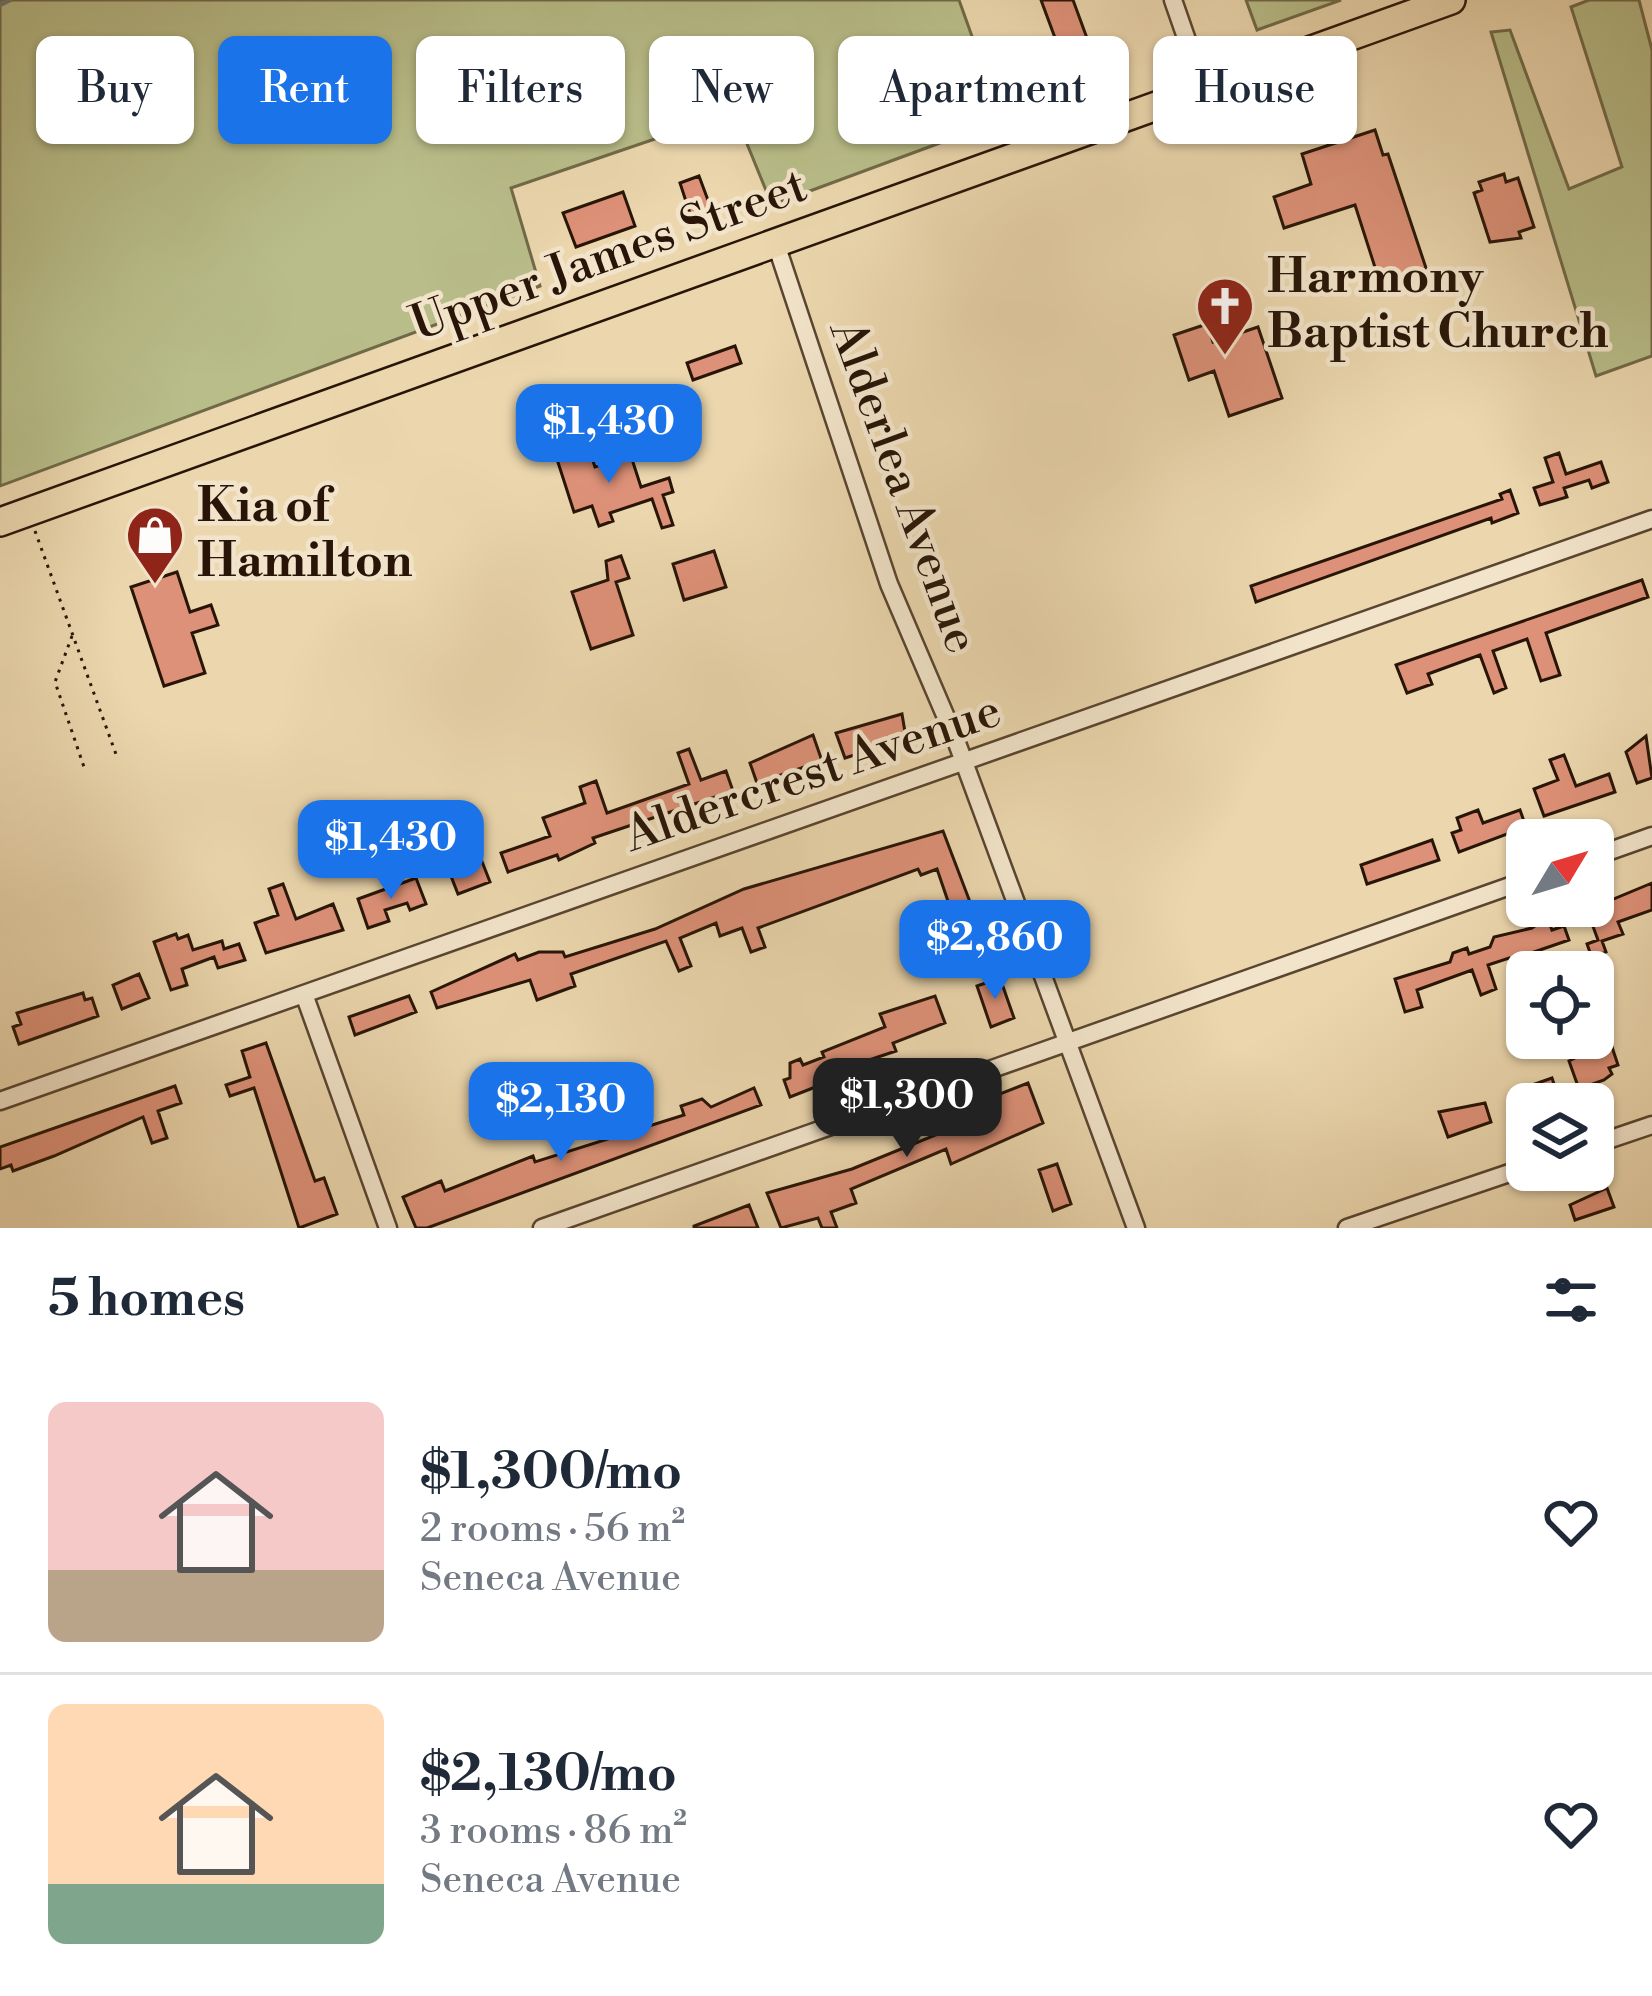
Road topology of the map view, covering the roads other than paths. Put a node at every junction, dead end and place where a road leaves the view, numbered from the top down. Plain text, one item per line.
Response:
1 (1173, 0) edge
2 (1449, 0) edge
3 (1186, 36) edge
4 (1350, 36) edge
5 (1153, 107) edge
6 (776, 244) junction
7 (14, 518) edge
8 (1652, 519) edge
9 (964, 762) junction
10 (1652, 836) edge
11 (1614, 849) edge
12 (1506, 887) edge
13 (304, 994) junction
14 (1068, 1041) junction
15 (0, 1101) edge
16 (1652, 1125) edge
17 (1614, 1138) edge
18 (1506, 1174) edge
19 (388, 1228) edge
20 (542, 1228) edge
21 (1136, 1228) edge
22 (1347, 1228) edge

1 - 3 street
2 - 4 main road, Upper James Street
5 - 6 main road, Upper James Street
6 - 7 main road, Upper James Street
6 - 9 street, Alderlea Avenue
8 - 9 street, Aldercrest Avenue
9 - 13 street, Aldercrest Avenue
9 - 14 street, Alderlea Avenue
10 - 11 street
12 - 14 street
13 - 15 street, Aldercrest Avenue
13 - 19 street
14 - 20 street
14 - 21 street, Alderlea Avenue
16 - 17 street
18 - 22 street

